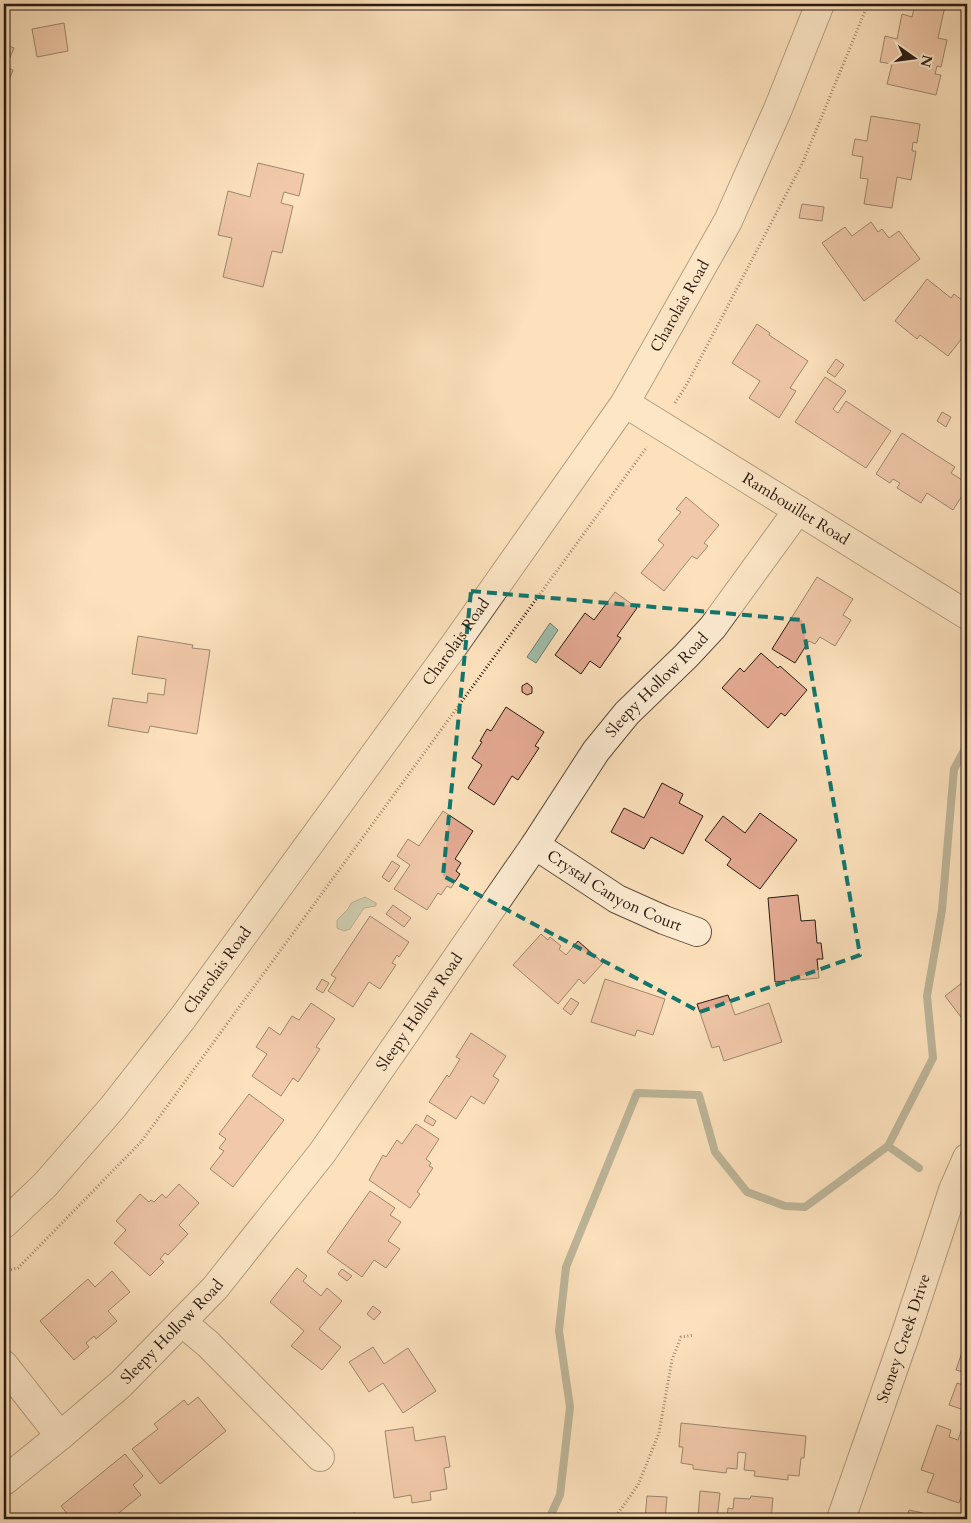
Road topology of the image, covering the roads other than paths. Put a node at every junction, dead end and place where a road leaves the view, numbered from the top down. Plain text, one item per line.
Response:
1 (820, 4) edge
2 (625, 403) junction
3 (798, 510) junction
4 (967, 615) edge
5 (535, 846) junction
6 (697, 932) dead end
7 (967, 1158) edge
8 (4, 1224) edge
9 (182, 1322) junction
10 (4, 1365) edge
11 (60, 1436) junction
12 (320, 1457) dead end
13 (4, 1481) edge
14 (842, 1519) edge

1 - 2 street, Charolais Road
2 - 3 street, Rambouillet Road
2 - 8 street, Charolais Road
3 - 4 street, Rambouillet Road
3 - 5 street, Sleepy Hollow Road
5 - 6 street, Crystal Canyon Court
5 - 9 street, Sleepy Hollow Road
7 - 14 street, Stoney Creek Drive
9 - 11 street, Sleepy Hollow Road
9 - 12 street
10 - 11 street
11 - 13 street, Sleepy Hollow Road

